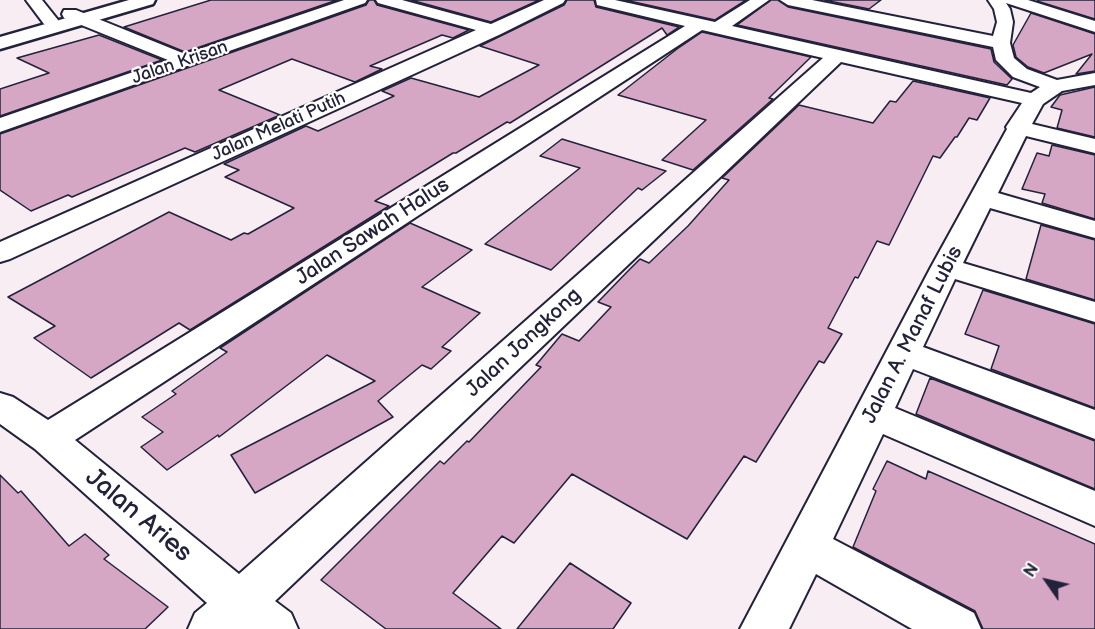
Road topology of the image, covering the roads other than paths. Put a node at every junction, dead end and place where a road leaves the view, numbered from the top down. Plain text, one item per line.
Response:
1 (34, 0) edge
2 (121, 0) edge
3 (147, 0) edge
4 (359, 0) edge
5 (384, 0) edge
6 (558, 0) edge
7 (761, 0) edge
8 (788, 0) edge
9 (996, 0) edge
10 (1012, 0) edge
11 (603, 2) dead end
12 (75, 17) junction
13 (50, 20) junction
14 (710, 24) junction
15 (1095, 27) edge
16 (495, 30) junction
17 (0, 34) edge
18 (0, 42) edge
19 (1001, 43) junction
20 (836, 56) junction
21 (186, 61) junction
22 (1095, 80) edge
23 (1045, 93) junction
24 (0, 125) edge
25 (1017, 127) junction
26 (1095, 146) edge
27 (982, 197) junction
28 (1095, 230) edge
29 (0, 253) edge
30 (946, 267) junction
31 (1095, 312) edge
32 (903, 352) junction
33 (0, 406) edge
34 (873, 414) junction
35 (1095, 425) edge
36 (48, 440) junction
37 (1095, 508) edge
38 (808, 547) junction
39 (242, 620) edge
40 (765, 629) edge
41 (957, 629) edge

1 - 13 street
2 - 12 main road
3 - 12 main road
4 - 21 street, Jalan Krisan
5 - 16 street
6 - 16 street, Jalan Melati Putih
7 - 14 street, Jalan Sawah Halus
8 - 19 street
9 - 19 street
10 - 15 street
11 - 14 street
12 - 13 main road
12 - 18 main road
12 - 21 street
13 - 17 main road
14 - 20 street
14 - 36 street, Jalan Sawah Halus
16 - 29 street, Jalan Melati Putih
19 - 23 street
20 - 23 street
20 - 39 street, Jalan Jongkong
21 - 24 street, Jalan Krisan
22 - 23 street
23 - 25 street, Jalan A. Manaf Lubis
25 - 26 street
25 - 27 street, Jalan A. Manaf Lubis
27 - 28 street
27 - 30 street, Jalan A. Manaf Lubis
30 - 31 street
30 - 32 street, Jalan A. Manaf Lubis
32 - 34 street, Jalan A. Manaf Lubis
32 - 35 street
33 - 36 street, Jalan Aries
34 - 37 street
34 - 38 street, Jalan A. Manaf Lubis
36 - 39 street, Jalan Aries
38 - 40 street, Jalan A. Manaf Lubis
38 - 41 street

